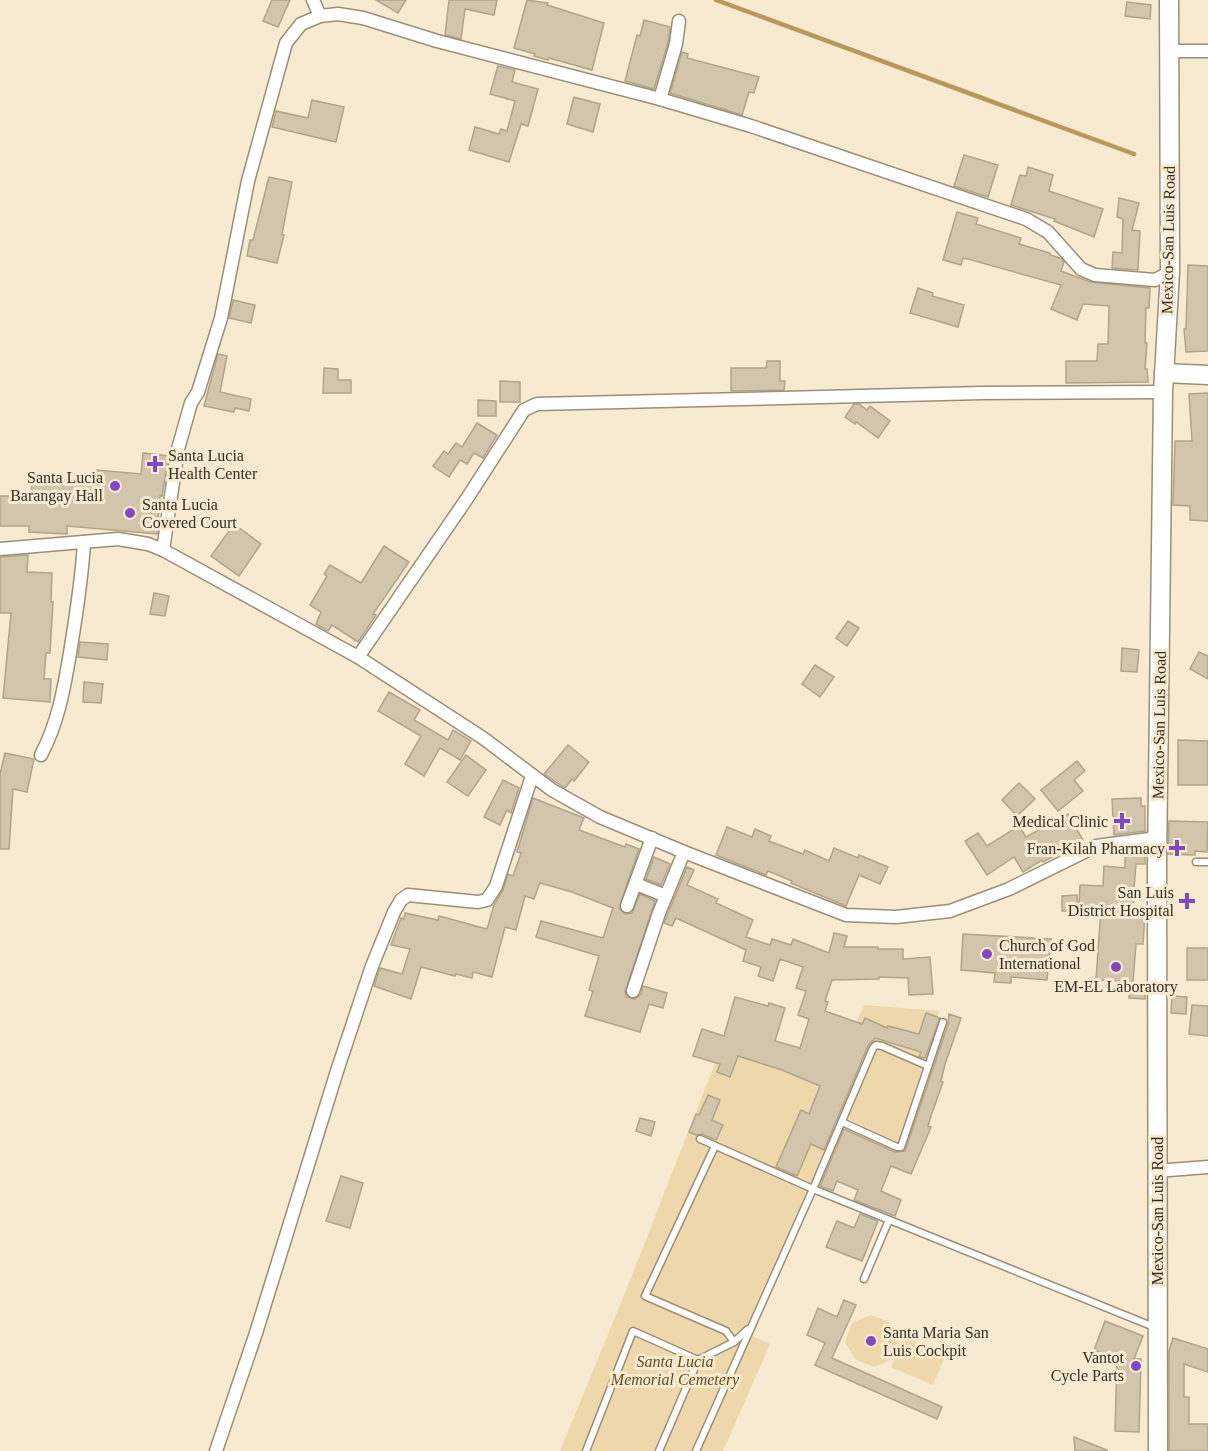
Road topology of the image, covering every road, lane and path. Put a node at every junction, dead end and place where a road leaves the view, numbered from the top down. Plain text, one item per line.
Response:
1 (313, 0) edge
2 (1169, 0) edge
3 (320, 16) junction
4 (679, 21) dead end
5 (1168, 51) junction
6 (1208, 51) edge
7 (660, 99) junction
8 (1170, 272) junction
9 (1164, 373) junction
10 (1208, 375) edge
11 (1163, 392) junction
12 (84, 542) junction
13 (0, 549) edge
14 (163, 550) junction
15 (358, 657) junction
16 (41, 755) dead end
17 (532, 776) junction
18 (652, 838) junction
19 (1157, 838) junction
20 (684, 852) junction
21 (1196, 862) dead end
22 (1208, 862) edge
23 (636, 884) junction
24 (666, 896) junction
25 (627, 906) dead end
26 (633, 991) dead end
27 (943, 1022) dead end
28 (928, 1066) junction
29 (842, 1122) junction
30 (700, 1139) dead end
31 (715, 1146) junction
32 (1208, 1167) edge
33 (1156, 1171) junction
34 (813, 1189) junction
35 (889, 1220) junction
36 (864, 1279) dead end
37 (750, 1328) junction
38 (1158, 1328) junction
39 (734, 1342) junction
40 (698, 1360) junction
41 (216, 1451) edge
42 (586, 1451) edge
43 (659, 1451) edge
44 (696, 1451) edge
45 (1158, 1451) edge

1 - 3 street
2 - 5 main road, Mexico-San Luis Road
3 - 7 street
3 - 14 street
4 - 7 street
5 - 6 street
5 - 8 main road, Mexico-San Luis Road
7 - 8 street
8 - 9 main road, Mexico-San Luis Road
9 - 10 main road
9 - 11 main road, Mexico-San Luis Road
11 - 15 street
11 - 19 main road, Mexico-San Luis Road
12 - 13 street
12 - 14 street
12 - 16 street
14 - 15 street
15 - 17 street
17 - 18 street
17 - 41 street
18 - 20 street
18 - 23 street
19 - 20 street
19 - 33 main road, Mexico-San Luis Road
20 - 24 street
21 - 22 lane
23 - 24 street
23 - 25 street
24 - 26 street
27 - 28 lane
28 - 29 lane
28 - 29 lane
29 - 34 lane
30 - 31 lane
31 - 34 lane
31 - 39 lane
32 - 33 street
33 - 38 main road, Mexico-San Luis Road
34 - 35 lane
34 - 37 lane
35 - 36 lane
35 - 38 lane
37 - 39 lane
37 - 44 lane
38 - 45 main road, Mexico-San Luis Road
39 - 40 lane
40 - 42 lane
40 - 43 lane

